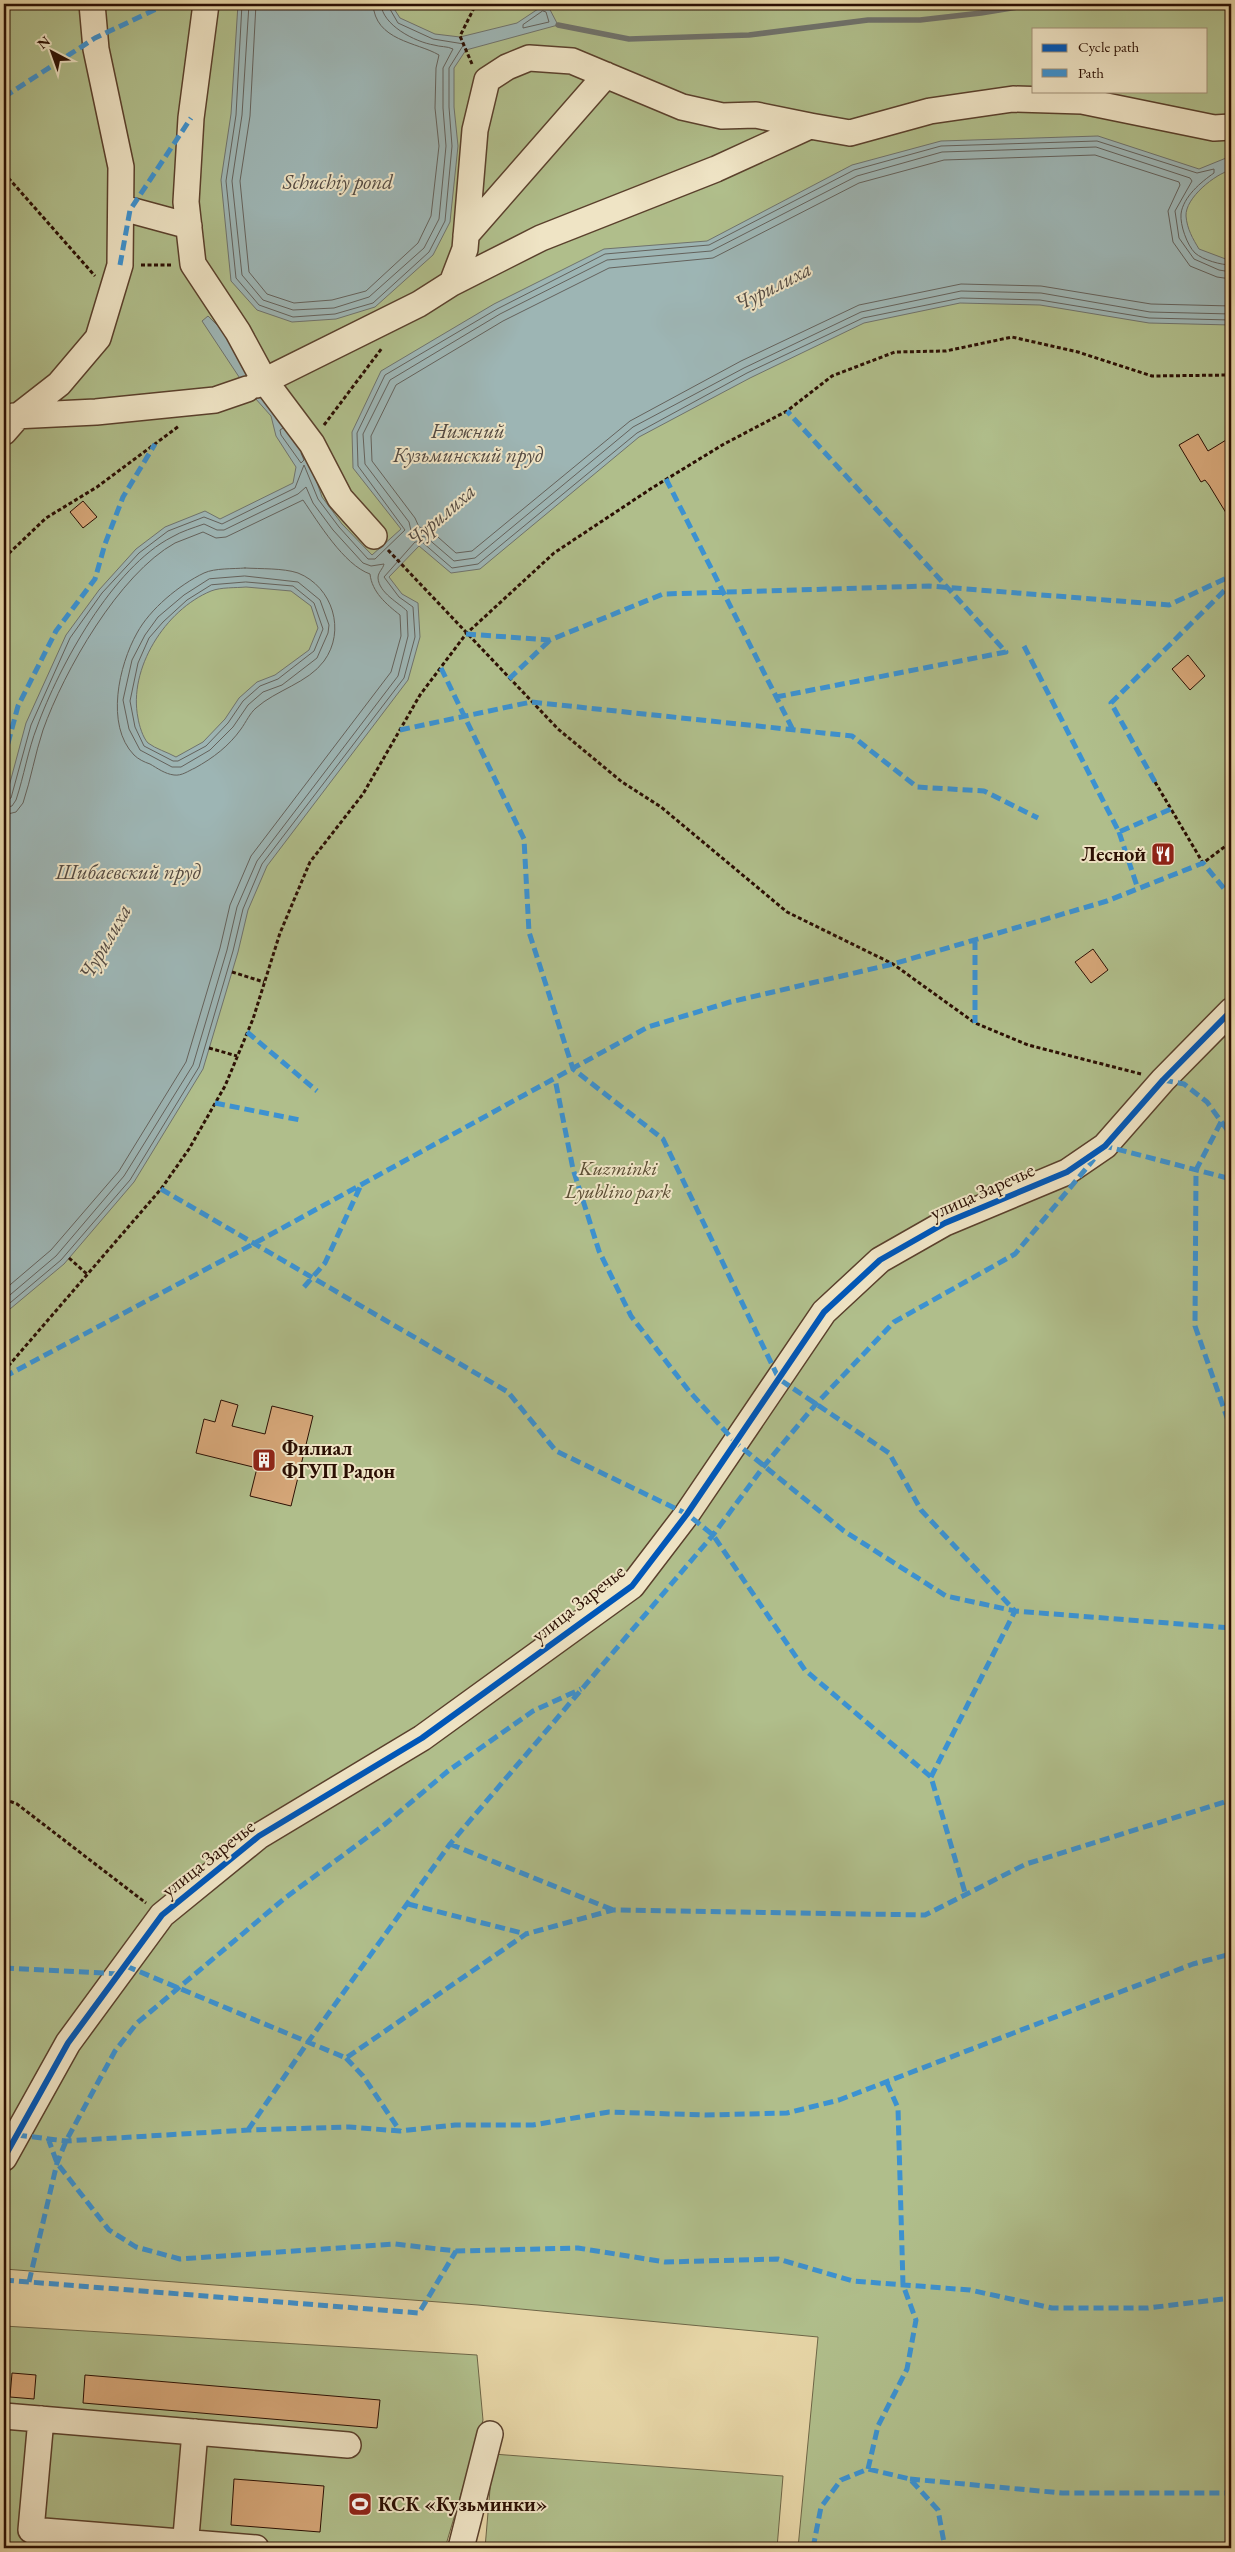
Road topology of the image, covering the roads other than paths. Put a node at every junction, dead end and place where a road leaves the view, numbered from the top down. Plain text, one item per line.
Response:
1 (92, 4) edge
2 (206, 4) edge
3 (606, 75) junction
4 (810, 126) junction
5 (1231, 127) edge
6 (130, 210) dead end
7 (189, 226) junction
8 (466, 235) junction
9 (452, 284) junction
10 (256, 385) junction
11 (8, 421) edge
12 (379, 540) road end
13 (1231, 1011) edge
14 (4, 2158) edge
15 (4, 2416) edge
16 (41, 2419) junction
17 (195, 2432) junction
18 (490, 2434) dead end
19 (348, 2445) dead end
20 (185, 2546) edge
21 (256, 2548) edge
22 (461, 2548) edge

1 - 11 street
2 - 7 street
3 - 4 street
3 - 8 street
3 - 8 street
4 - 5 street
4 - 9 street
6 - 7 street
7 - 10 street
8 - 9 street
9 - 10 street
10 - 11 street
10 - 12 street
13 - 14 street, улица Заречье
15 - 16 street
16 - 17 street
16 - 20 street
17 - 19 street
17 - 20 street
18 - 22 street
20 - 21 street

